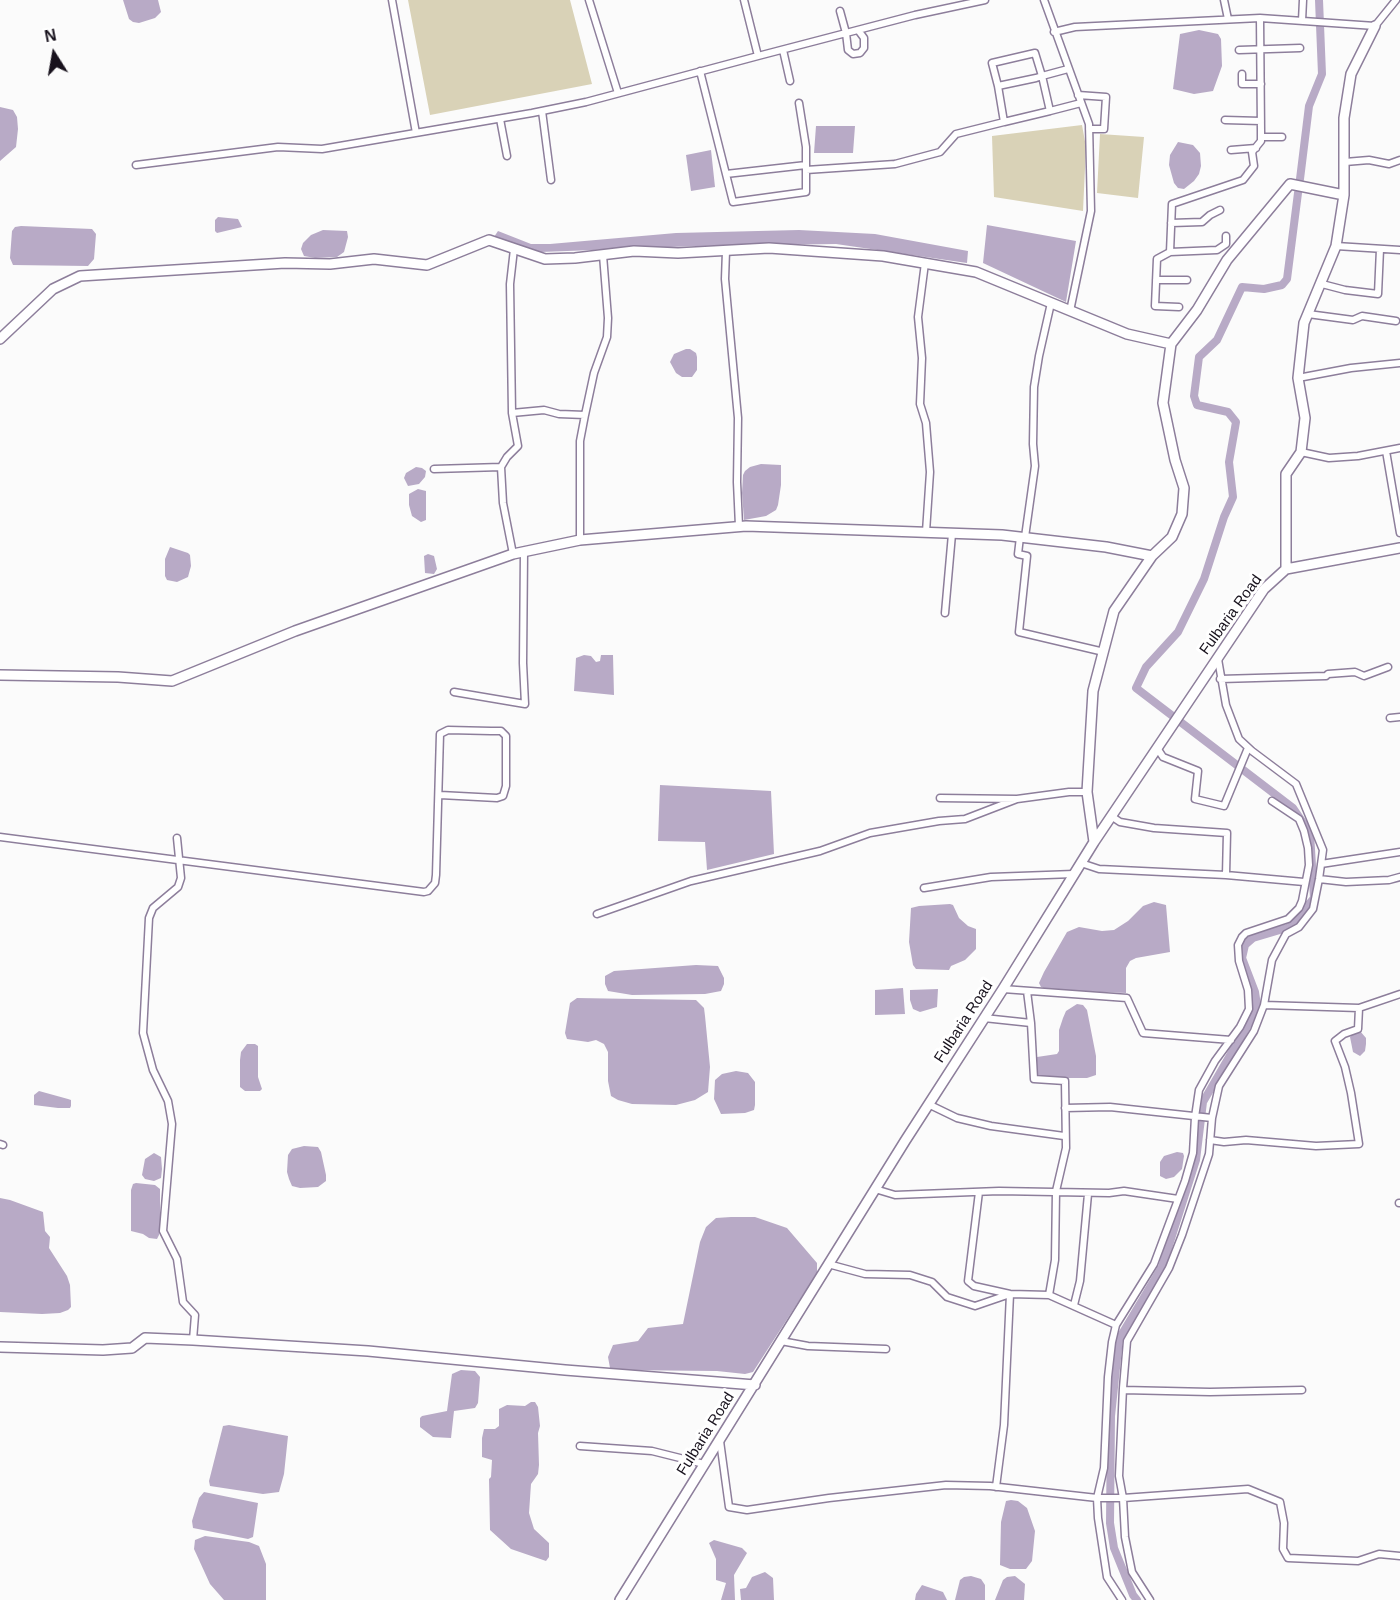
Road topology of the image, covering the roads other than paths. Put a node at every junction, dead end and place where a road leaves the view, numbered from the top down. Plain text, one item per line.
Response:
1 (392, 0) edge
2 (589, 0) edge
3 (744, 0) edge
4 (985, 0) edge
5 (1044, 0) edge
6 (1224, 0) edge
7 (1303, 0) edge
8 (1396, 0) edge
9 (840, 10) dead end
10 (1260, 18) junction
11 (1228, 19) junction
12 (1302, 21) junction
13 (1375, 26) junction
14 (858, 30) junction
15 (1054, 32) junction
16 (846, 33) junction
17 (1300, 48) dead end
18 (1261, 49) junction
19 (783, 50) junction
20 (1239, 50) dead end
21 (758, 56) junction
22 (1068, 69) junction
23 (700, 71) junction
24 (1242, 74) dead end
25 (1042, 76) junction
26 (790, 81) dead end
27 (1261, 84) junction
28 (998, 86) junction
29 (618, 93) junction
30 (1078, 95) junction
31 (799, 103) dead end
32 (1081, 103) junction
33 (542, 111) junction
34 (1050, 111) junction
35 (500, 118) junction
36 (1225, 120) dead end
37 (1261, 121) junction
38 (1004, 122) junction
39 (1089, 129) junction
40 (416, 133) junction
41 (1282, 136) dead end
42 (1261, 137) junction
43 (1257, 148) junction
44 (1231, 150) dead end
45 (507, 156) dead end
46 (1400, 160) edge
47 (1345, 162) junction
48 (136, 165) dead end
49 (806, 168) junction
50 (726, 174) junction
51 (551, 180) dead end
52 (1344, 195) junction
53 (1220, 210) dead end
54 (1171, 223) junction
55 (1226, 236) dead end
56 (1336, 246) junction
57 (514, 249) junction
58 (1380, 249) junction
59 (726, 250) junction
60 (1400, 250) edge
61 (1170, 252) junction
62 (603, 255) junction
63 (925, 263) junction
64 (1156, 280) junction
65 (1187, 280) dead end
66 (1322, 284) junction
67 (1051, 303) junction
68 (1179, 307) dead end
69 (1070, 311) junction
70 (1308, 315) junction
71 (1396, 321) dead end
72 (0, 339) edge
73 (1171, 344) junction
74 (1400, 363) edge
75 (1298, 378) junction
76 (512, 413) junction
77 (585, 415) junction
78 (1400, 448) edge
79 (1386, 451) junction
80 (1301, 452) junction
81 (501, 467) junction
82 (434, 469) dead end
83 (739, 526) junction
84 (926, 532) junction
85 (1400, 533) edge
86 (952, 534) junction
87 (1023, 537) junction
88 (580, 540) junction
89 (1400, 548) edge
90 (524, 552) junction
91 (513, 554) junction
92 (1152, 556) junction
93 (1286, 569) junction
94 (945, 613) dead end
95 (1104, 652) junction
96 (1218, 658) junction
97 (1388, 667) dead end
98 (0, 675) edge
99 (1220, 679) junction
100 (454, 692) dead end
101 (1400, 717) edge
102 (1390, 718) dead end
103 (1157, 748) junction
104 (1248, 748) junction
105 (1088, 792) junction
106 (440, 795) junction
107 (940, 798) dead end
108 (1017, 799) junction
109 (1272, 801) dead end
110 (1111, 816) junction
111 (0, 837) edge
112 (177, 838) dead end
113 (1094, 842) junction
114 (1400, 852) edge
115 (180, 861) junction
116 (1081, 863) junction
117 (1321, 864) junction
118 (1074, 874) junction
119 (1226, 875) junction
120 (1400, 877) edge
121 (1320, 879) junction
122 (1304, 882) junction
123 (924, 888) dead end
124 (597, 914) dead end
125 (1003, 989) junction
126 (1027, 991) junction
127 (1400, 994) edge
128 (1264, 1005) junction
129 (1359, 1008) junction
130 (984, 1018) junction
131 (1031, 1023) junction
132 (1231, 1040) junction
133 (928, 1104) junction
134 (1065, 1108) junction
135 (1195, 1116) junction
136 (1212, 1118) junction
137 (1064, 1136) junction
138 (1210, 1140) junction
139 (874, 1190) junction
140 (1056, 1191) junction
141 (979, 1192) junction
142 (1088, 1194) junction
143 (1178, 1198) junction
144 (828, 1264) junction
145 (1010, 1294) junction
146 (1049, 1295) junction
147 (1074, 1305) junction
148 (1116, 1325) junction
149 (193, 1340) junction
150 (781, 1341) junction
151 (0, 1347) edge
152 (886, 1349) dead end
153 (755, 1384) junction
154 (1123, 1390) junction
155 (1302, 1390) dead end
156 (720, 1440) junction
157 (580, 1446) dead end
158 (704, 1464) junction
159 (996, 1487) junction
160 (1097, 1498) junction
161 (1124, 1498) junction
162 (1400, 1556) edge
163 (620, 1600) edge
164 (1122, 1600) edge
165 (1150, 1600) edge

1 - 40 street
2 - 29 street
3 - 21 street
4 - 14 street
5 - 15 street
6 - 11 street
7 - 12 street
8 - 13 street
9 - 16 street
10 - 11 street
10 - 12 street
10 - 18 street
11 - 15 street
12 - 13 street
13 - 47 street
14 - 16 street
14 - 16 street
15 - 22 street
16 - 19 street
17 - 18 street
18 - 20 street
18 - 27 street
19 - 21 street
19 - 26 street
21 - 23 street
22 - 25 street
22 - 30 street
23 - 29 street
23 - 50 street
24 - 27 street
25 - 28 street
25 - 28 street
25 - 34 street
27 - 37 street
28 - 38 street
29 - 33 street
30 - 32 street
30 - 39 street
31 - 49 street
32 - 34 street
32 - 39 street
33 - 35 street
33 - 51 street
34 - 38 street
35 - 40 street
35 - 45 street
36 - 37 street
37 - 42 street
38 - 49 street
39 - 69 street
40 - 48 street
41 - 42 street
42 - 43 street
43 - 44 street
43 - 54 street
46 - 47 street
47 - 52 street
49 - 50 street
49 - 50 street
52 - 56 street
52 - 73 street
53 - 54 street
54 - 61 street
55 - 61 street
56 - 58 street
56 - 66 street
57 - 62 street
57 - 72 street
57 - 76 street
58 - 60 street
58 - 66 street
59 - 62 street
59 - 63 street
59 - 83 street
61 - 64 street
62 - 77 street
63 - 67 street
63 - 84 street
64 - 65 street
64 - 68 street
66 - 70 street
67 - 69 street
67 - 87 street
69 - 73 street
70 - 71 street
70 - 75 street
73 - 92 street
74 - 75 street
75 - 80 street
76 - 77 street
76 - 81 street
77 - 88 street
78 - 79 street
79 - 80 street
79 - 85 street
80 - 93 street
81 - 82 street
81 - 91 street
83 - 84 street
83 - 88 street
84 - 86 street
86 - 87 street
86 - 94 street
87 - 92 street
87 - 95 street
88 - 90 street
89 - 93 street
90 - 91 street
90 - 100 street
91 - 98 street
92 - 95 street
93 - 96 street, Fulbaria Road
95 - 105 street
96 - 99 street
96 - 103 street, Fulbaria Road
97 - 99 street
99 - 104 street
101 - 102 street
103 - 104 street
103 - 110 street, Fulbaria Road
104 - 117 street
105 - 108 street
105 - 113 street
106 - 106 street
106 - 115 street
107 - 108 street
108 - 124 street
109 - 122 street
110 - 113 street, Fulbaria Road
110 - 119 street
111 - 115 street
112 - 115 street
113 - 116 street, Fulbaria Road
114 - 117 street
115 - 149 street
116 - 118 street, Fulbaria Road
116 - 119 street
117 - 121 street
118 - 123 street
118 - 125 street, Fulbaria Road
119 - 122 street
120 - 121 street
121 - 128 street
122 - 132 street
125 - 126 street
125 - 130 street, Fulbaria Road
126 - 131 street
126 - 132 street
127 - 129 street
128 - 129 street
128 - 136 street
129 - 138 street
130 - 131 street
130 - 133 street, Fulbaria Road
131 - 134 street
132 - 135 street
133 - 137 street
133 - 139 street, Fulbaria Road
134 - 135 street
134 - 137 street
135 - 136 street
135 - 143 street
136 - 138 street
137 - 140 street
138 - 154 street
139 - 141 street
139 - 144 street, Fulbaria Road
140 - 141 street
140 - 142 street
140 - 146 street
141 - 145 street
142 - 143 street
142 - 147 street
143 - 148 street
144 - 145 street
144 - 150 street, Fulbaria Road
145 - 146 street
145 - 159 street
146 - 147 street
147 - 148 street
148 - 160 street
149 - 151 street
149 - 153 street
150 - 152 street
150 - 153 street, Fulbaria Road
153 - 156 street, Fulbaria Road
154 - 155 street
154 - 161 street
156 - 158 street, Fulbaria Road
156 - 159 street
157 - 158 street
158 - 163 street, Fulbaria Road
159 - 160 street
160 - 161 street
160 - 164 street
161 - 162 street
161 - 165 street

